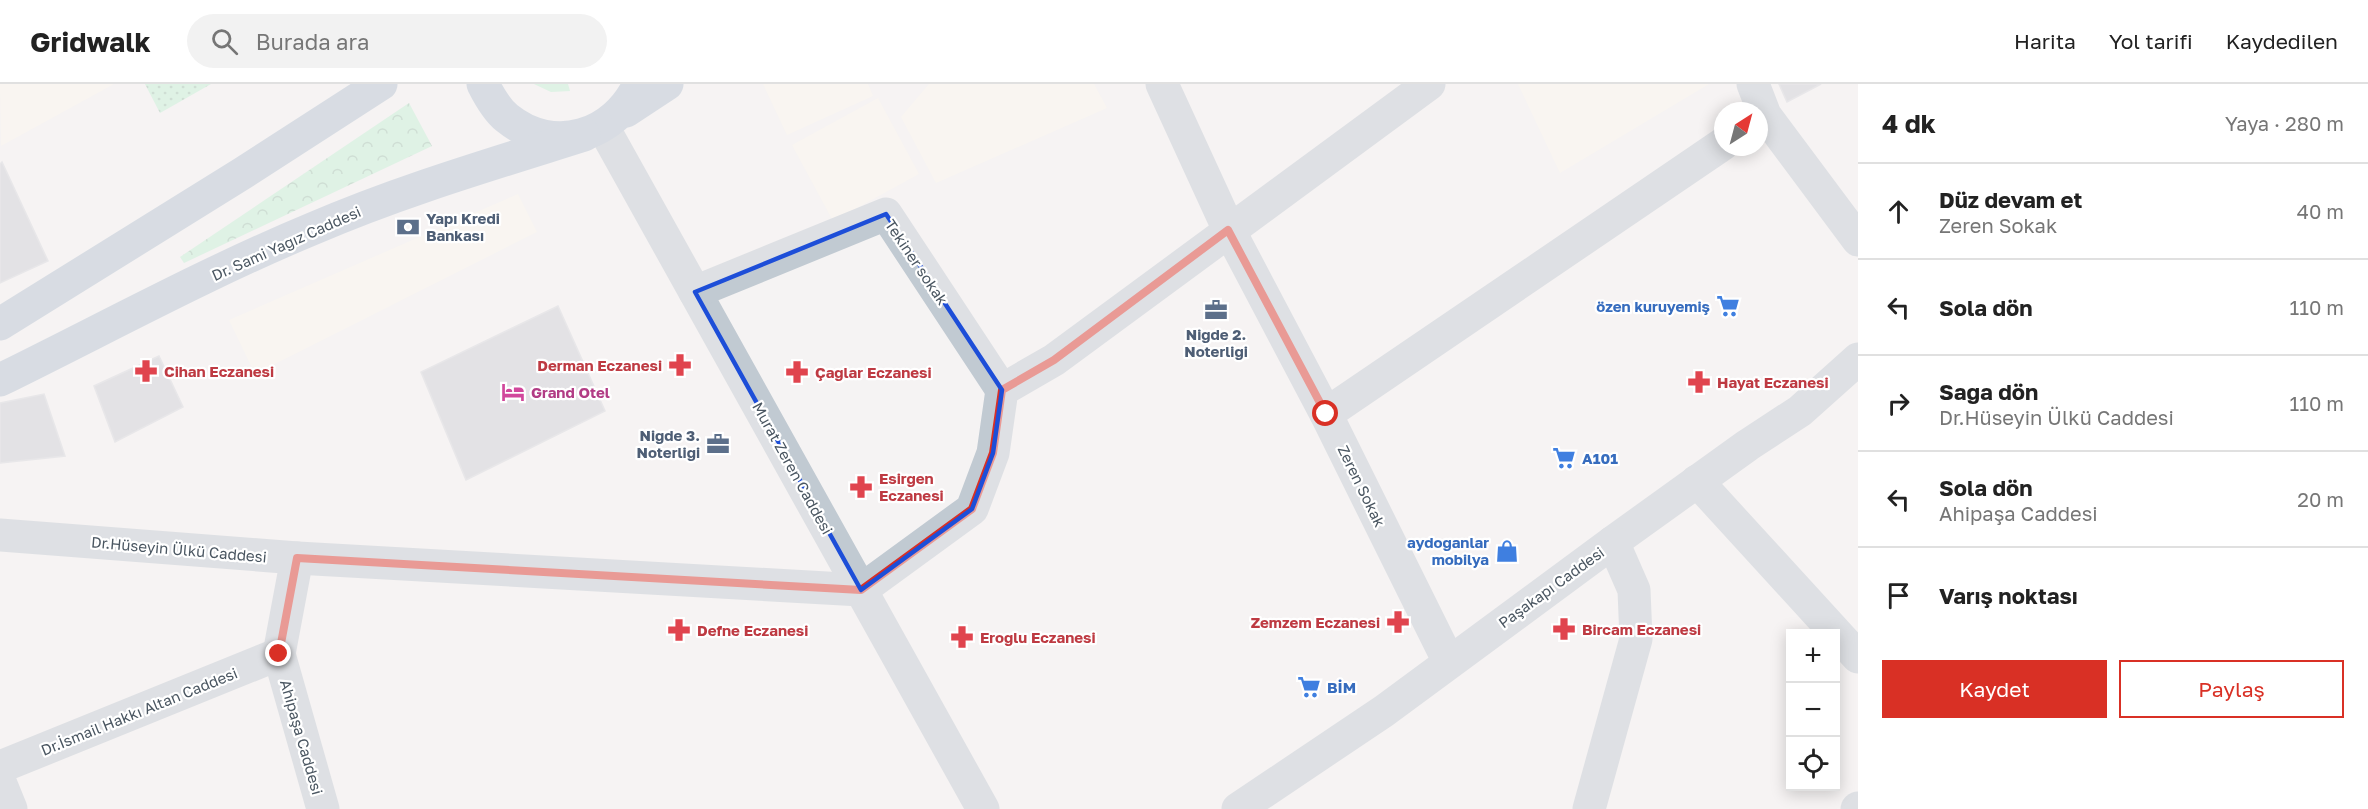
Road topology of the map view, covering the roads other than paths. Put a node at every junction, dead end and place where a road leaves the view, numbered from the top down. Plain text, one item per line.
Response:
1 (381, 84) edge
2 (483, 84) edge
3 (639, 84) edge
4 (667, 84) edge
5 (1162, 84) edge
6 (1429, 84) edge
7 (1753, 84) edge
8 (1758, 102) edge
9 (1768, 125) edge
10 (602, 126) junction
11 (1714, 150) edge
12 (1228, 230) junction
13 (1858, 240) edge
14 (695, 292) junction
15 (0, 324) edge
16 (1858, 359) edge
17 (0, 380) edge
18 (1002, 390) junction
19 (1326, 414) junction
20 (1698, 481) junction
21 (0, 535) edge
22 (1613, 542) junction
23 (297, 558) junction
24 (861, 590) junction
25 (279, 654) junction
26 (1858, 657) edge
27 (1449, 662) junction
28 (0, 767) edge
29 (0, 782) edge
30 (11, 809) edge
31 (323, 809) edge
32 (983, 809) edge
33 (1238, 809) edge
34 (1589, 809) edge

1 - 15 main road
2 - 10 main road
3 - 10 main road
4 - 10 main road
5 - 12 street, Zeren Sokak
6 - 12 street
7 - 8 street
9 - 13 street
10 - 14 street, Murat Zeren Caddesi
10 - 17 main road, Dr. Sami Yağız Caddesi
11 - 19 street
12 - 18 street
12 - 19 street, Zeren Sokak
14 - 18 street, Tekiner sokak
14 - 24 street, Murat Zeren Caddesi
16 - 20 street, Paşakapı Caddesi
18 - 24 street
19 - 27 street, Zeren Sokak
20 - 22 street, Paşakapı Caddesi
20 - 26 street
21 - 23 street, Dr.Hüseyin Ülkü Caddesi
22 - 27 street, Paşakapı Caddesi
22 - 34 street
23 - 24 street, Dr.Hüseyin Ülkü Caddesi
23 - 25 street, Ahipaşa Caddesi
24 - 32 street, Murat Zeren Caddesi
25 - 28 street, Dr.İsmail Hakkı Altan Caddesi
25 - 31 street, Ahipaşa Caddesi
27 - 33 street, Paşakapı Caddesi
29 - 30 street

